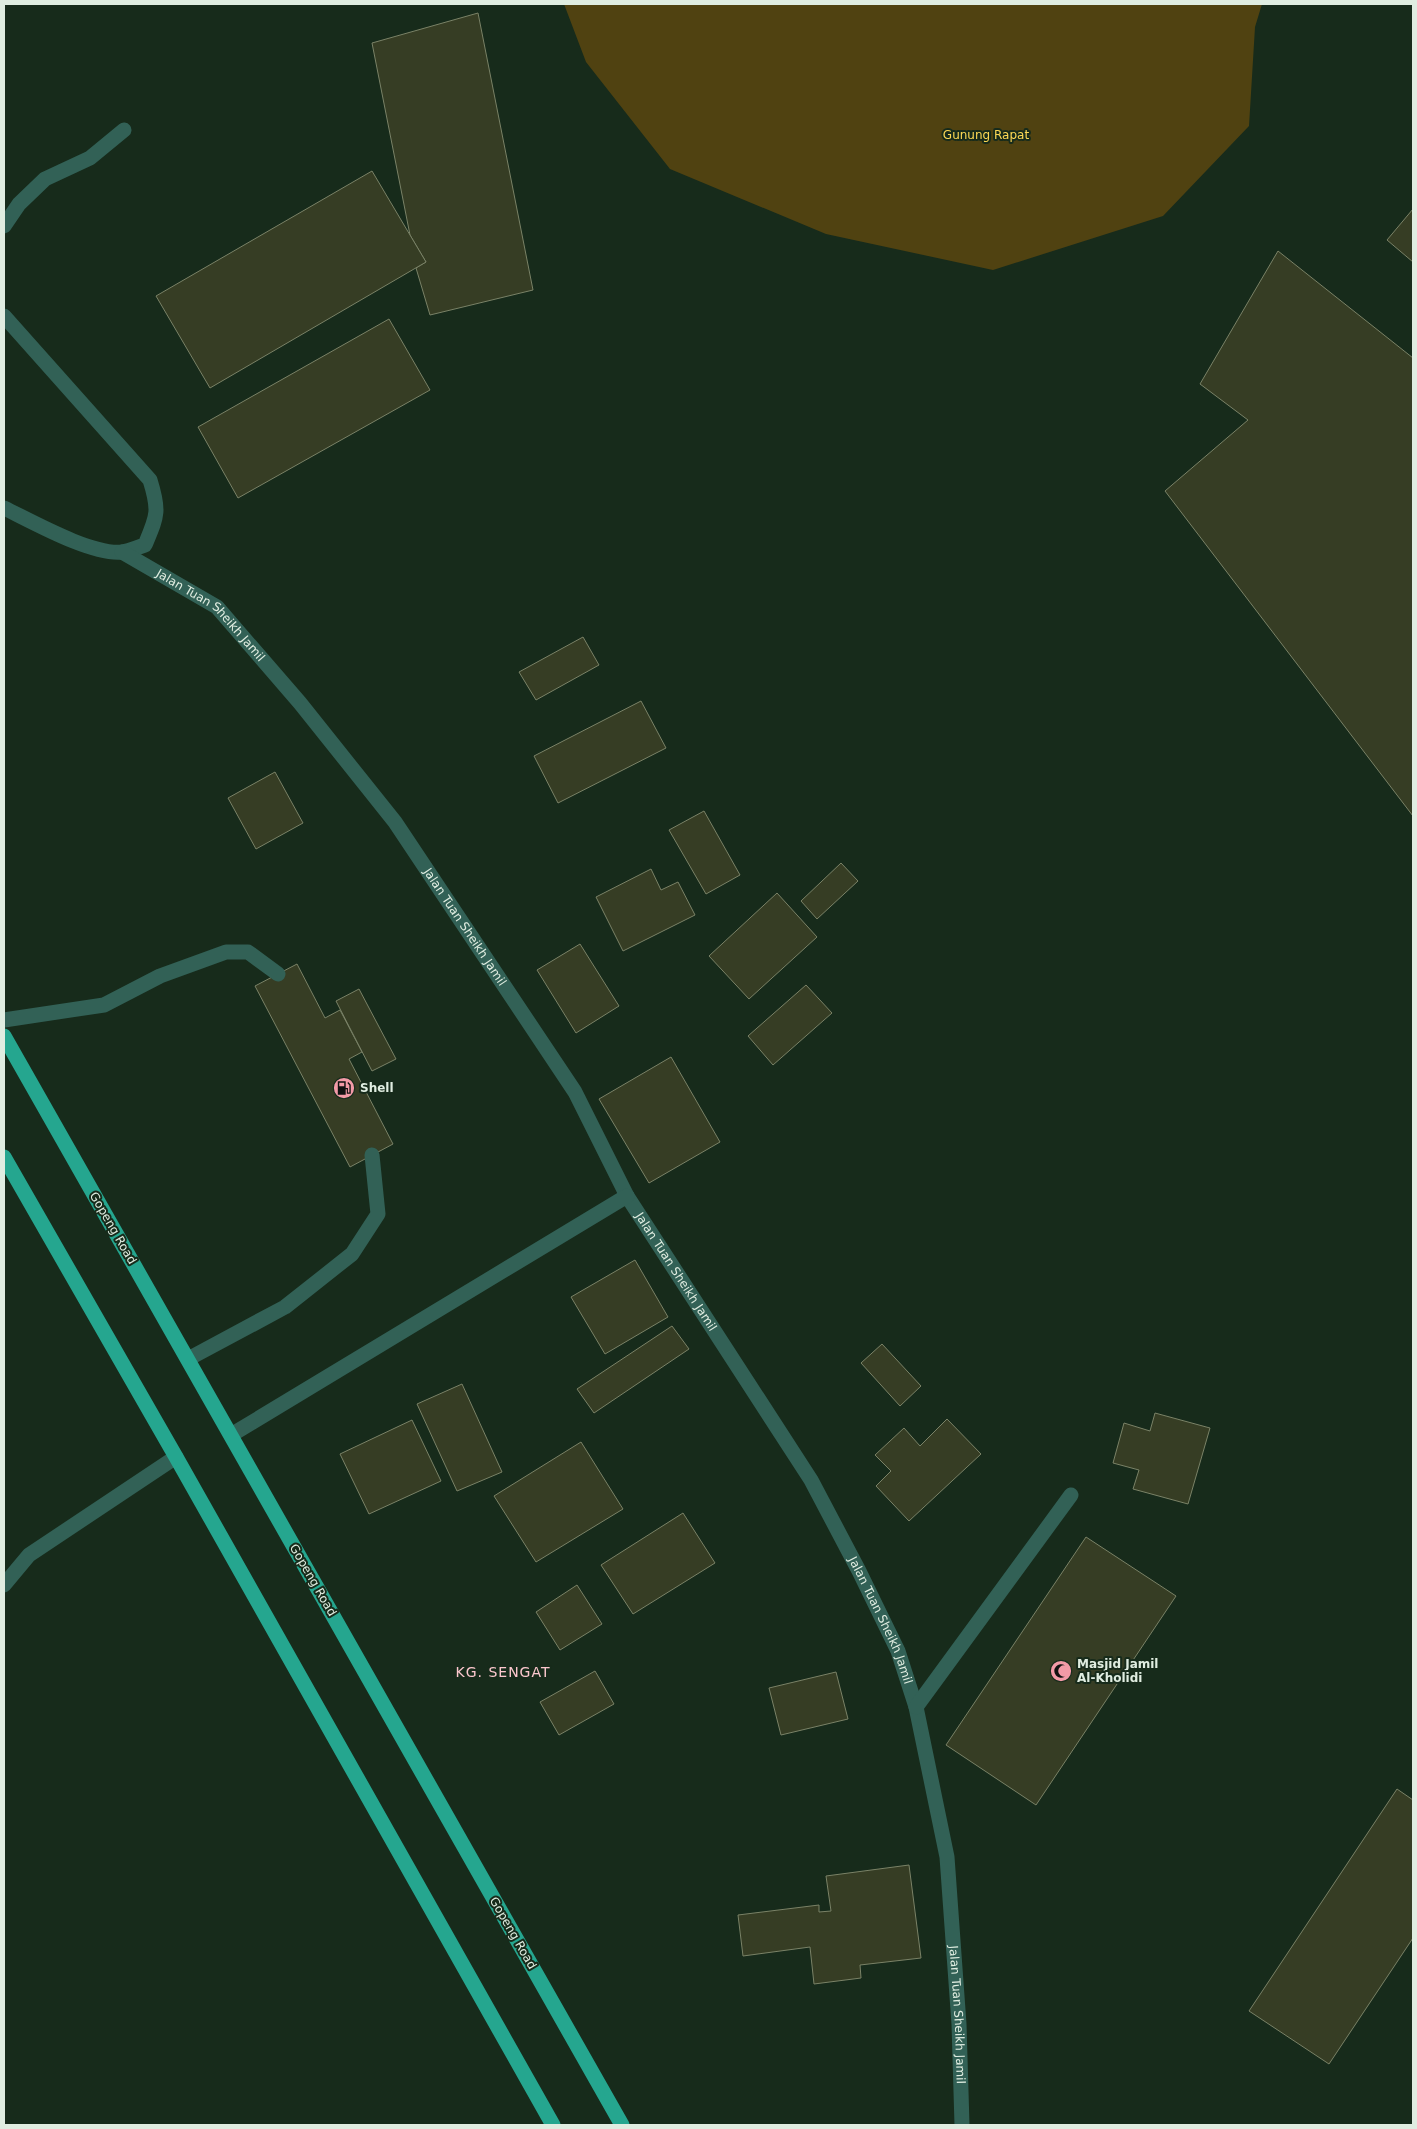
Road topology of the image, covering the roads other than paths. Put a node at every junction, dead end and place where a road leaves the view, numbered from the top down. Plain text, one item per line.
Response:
1 (124, 130) dead end
2 (4, 226) edge
3 (4, 316) edge
4 (4, 508) edge
5 (122, 552) junction
6 (278, 974) dead end
7 (4, 1020) edge
8 (4, 1036) edge
9 (372, 1155) dead end
10 (4, 1157) edge
11 (627, 1196) junction
12 (188, 1359) junction
13 (230, 1435) junction
14 (176, 1457) junction
15 (1071, 1495) dead end
16 (6, 1578) edge
17 (916, 1707) junction
18 (553, 2125) edge
19 (622, 2125) edge
20 (962, 2125) edge

1 - 2 street
3 - 5 street
4 - 5 street
5 - 11 street, Jalan Tuan Sheikh Jamil
6 - 7 street
8 - 12 highway, Gopeng Road
9 - 12 street
10 - 14 highway
11 - 13 street
11 - 17 street, Jalan Tuan Sheikh Jamil
12 - 13 highway, Gopeng Road
13 - 19 highway, Gopeng Road
14 - 16 street
14 - 18 highway
15 - 17 street
17 - 20 street, Jalan Tuan Sheikh Jamil

